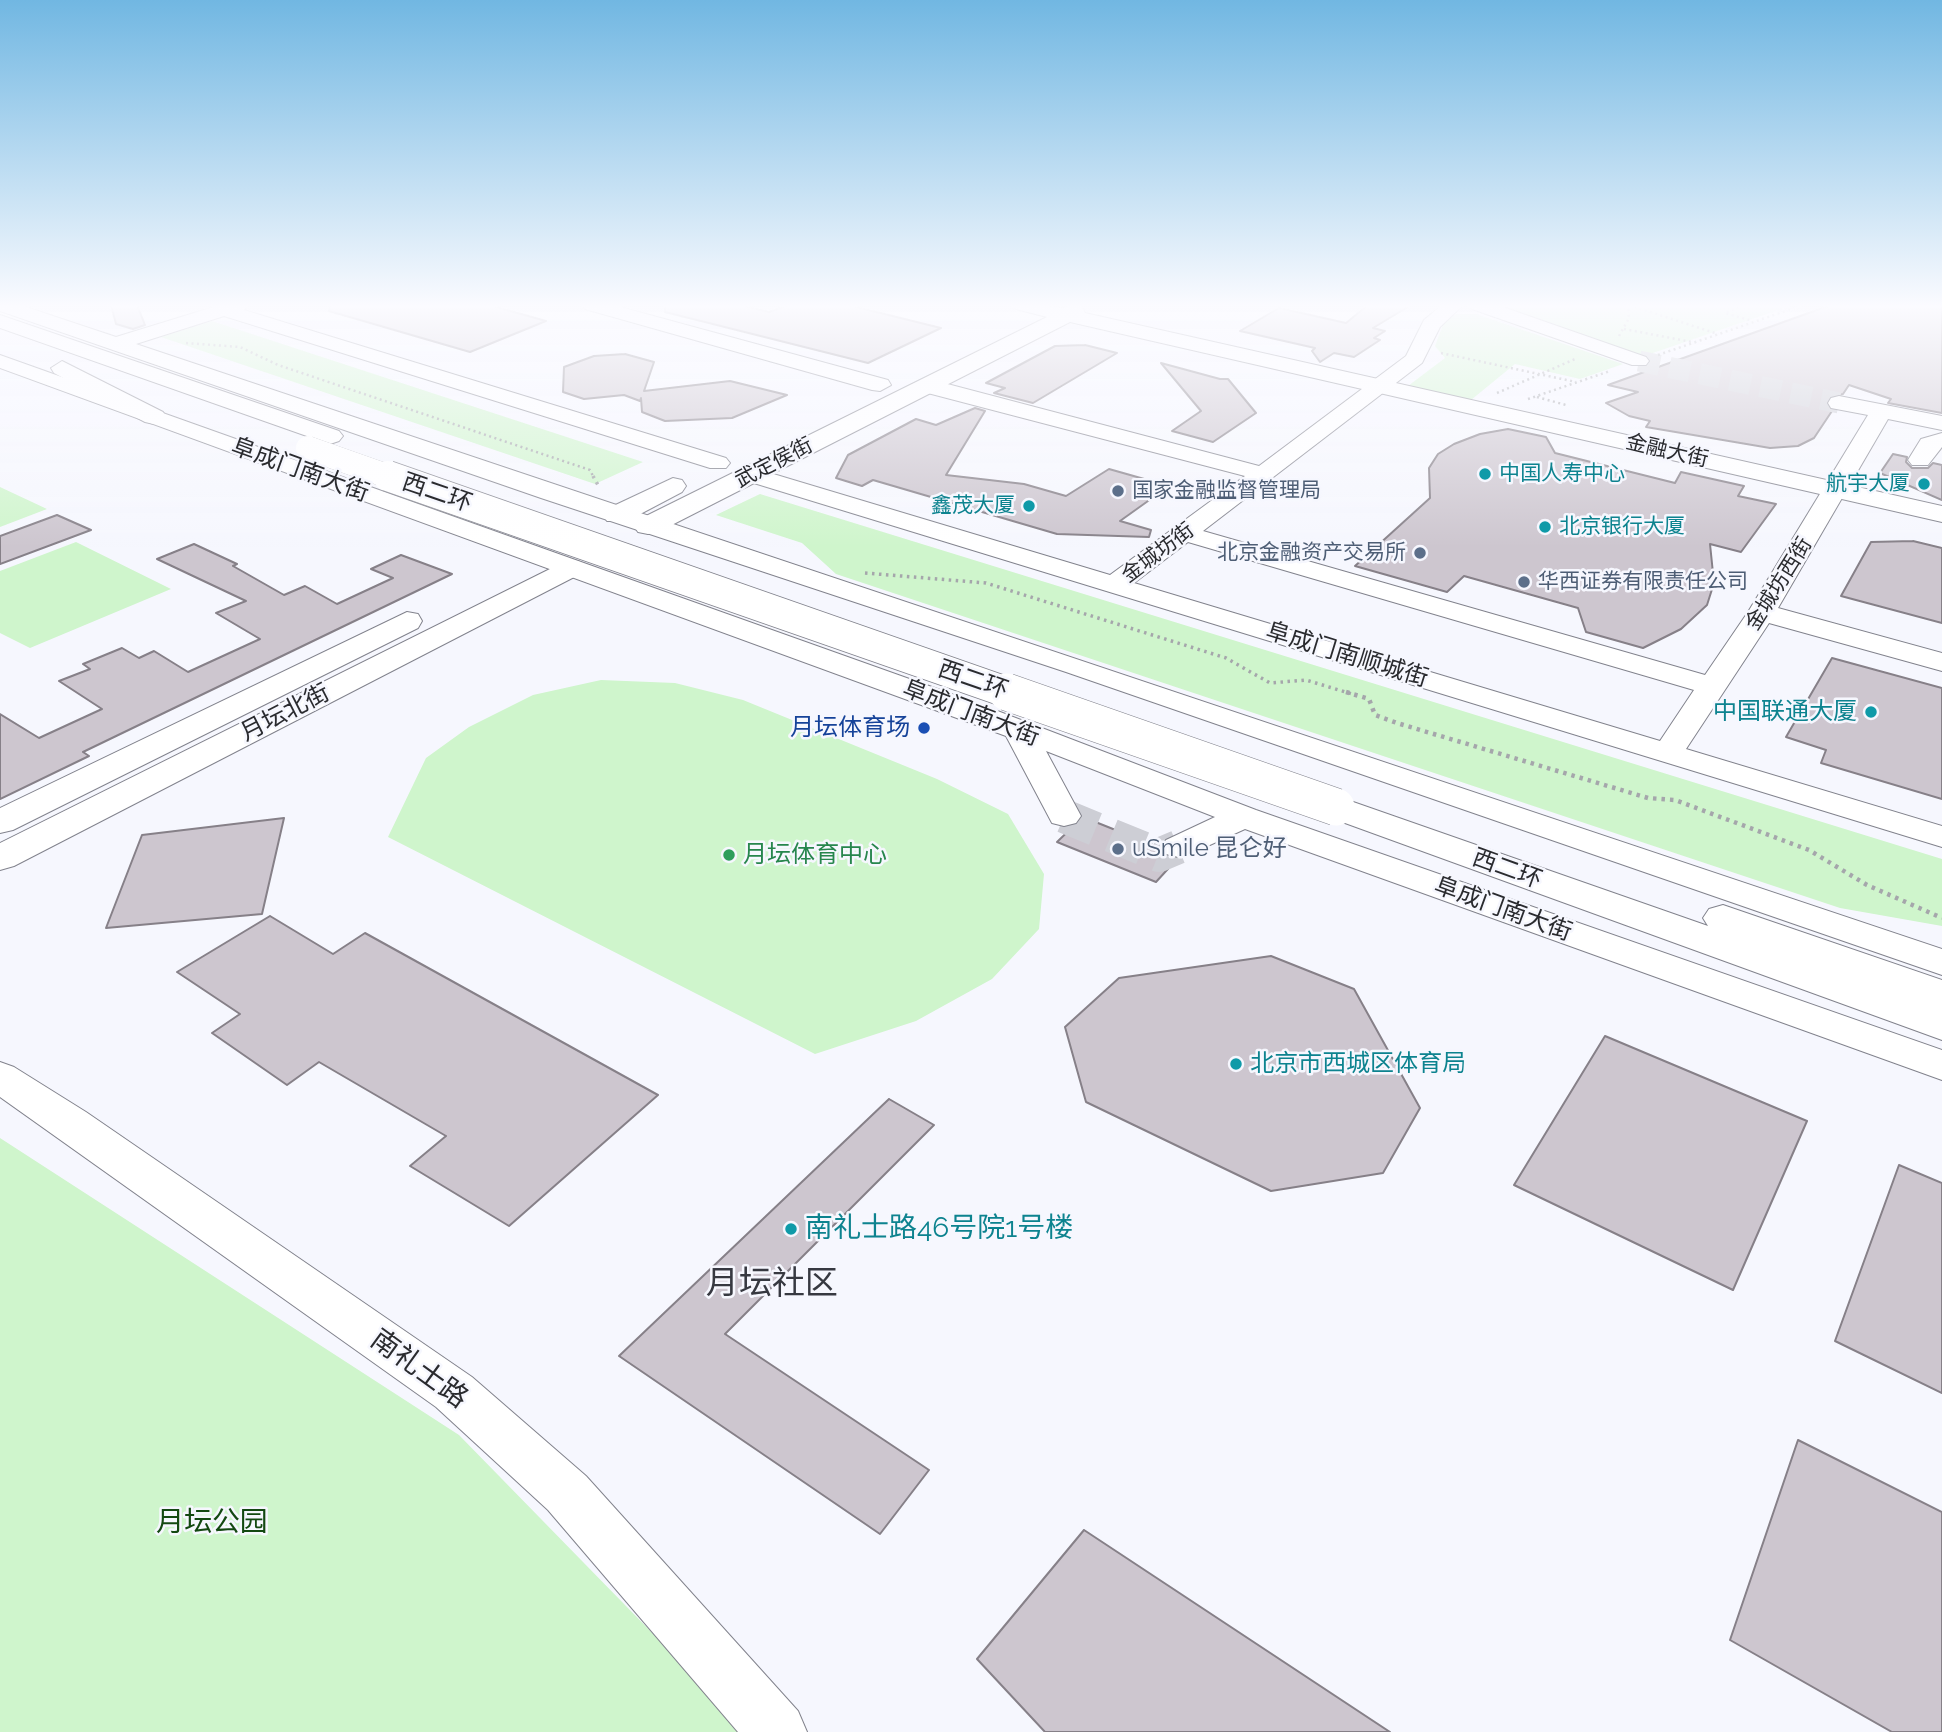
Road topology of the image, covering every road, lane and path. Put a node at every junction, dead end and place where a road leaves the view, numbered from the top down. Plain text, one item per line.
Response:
1 (68, 386) edge
2 (95, 386) edge
3 (124, 386) edge
4 (202, 386) edge
5 (240, 386) edge
6 (340, 386) edge
7 (478, 386) edge
8 (876, 386) edge
9 (928, 386) joint
10 (1376, 386) edge
11 (1512, 386) edge
12 (1569, 386) edge
13 (1381, 387) junction
14 (1058, 401) dead end
15 (1839, 403) tunnel mouth
16 (1882, 411) junction
17 (1492, 412) junction
18 (1035, 414) junction
19 (154, 417) junction
20 (793, 427) dead end
21 (1940, 430) edge
22 (319, 442) junction
23 (1920, 460) dead end
24 (718, 463) junction
25 (747, 463) junction
26 (1263, 474) junction
27 (1839, 487) junction
28 (550, 493) junction
29 (1942, 508) edge
30 (1942, 514) edge
31 (634, 515) junction
32 (471, 531) junction
33 (1184, 533) junction
34 (538, 557) junction
35 (570, 568) junction
36 (856, 572) dead end
37 (1115, 584) junction
38 (1762, 612) junction
39 (1942, 662) edge
40 (1712, 686) junction
41 (1018, 730) junction
42 (1668, 752) junction
43 (1064, 817) tunnel mouth
44 (1244, 817) junction
45 (0, 822) edge
46 (1942, 836) edge
47 (1178, 847) tunnel mouth
48 (0, 858) edge
49 (1942, 918) edge
50 (1942, 962) edge
51 (1942, 995) edge
52 (1942, 1025) edge
53 (1942, 1065) edge
54 (0, 1077) edge
55 (776, 1732) edge

1 - 19 street, 阜成门南大街
2 - 19 main road
3 - 22 main road, 西二环
4 - 22 main road, 西二环
5 - 28 street
6 - 31 path
7 - 24 street
8 - 20 main road, 武定侯街
9 - 18 street
9 - 25 main road, 武定侯街
10 - 13 main road, 金融大街
11 - 17 path
12 - 17 path
13 - 17 main road, 金融大街
13 - 26 street, 金城坊街
14 - 18 street
15 - 16 street
16 - 21 street
16 - 27 street, 金城坊西街
17 - 27 main road, 金融大街
18 - 26 street
19 - 32 street, 阜成门南大街
21 - 23 street
22 - 51 main road, 西二环
22 - 52 main road, 西二环, bridge
24 - 25 main road, 武定侯街
24 - 31 main road, 武定侯街
25 - 31 main road, 武定侯街
25 - 37 street, 阜成门南顺城街
26 - 33 street, 金城坊街
27 - 29 main road
27 - 30 main road, 金融大街
27 - 38 street, 金城坊西街
28 - 31 street
28 - 32 street
31 - 34 street
31 - 35 street
31 - 50 street
32 - 34 street, 阜成门南大街
33 - 37 street, 金城坊街
33 - 40 street
34 - 35 street, 阜成门南大街
34 - 45 main road, 月坛北街
35 - 41 street, 阜成门南大街
35 - 48 main road, 月坛北街
36 - 49 path
37 - 42 street, 阜成门南顺城街
38 - 39 street
38 - 40 street, 金城坊西街
40 - 42 street, 金城坊西街
41 - 43 street
41 - 44 street, 阜成门南大街
42 - 46 street, 阜成门南顺城街
44 - 47 street
44 - 53 street, 阜成门南大街
54 - 55 street, 南礼士路

